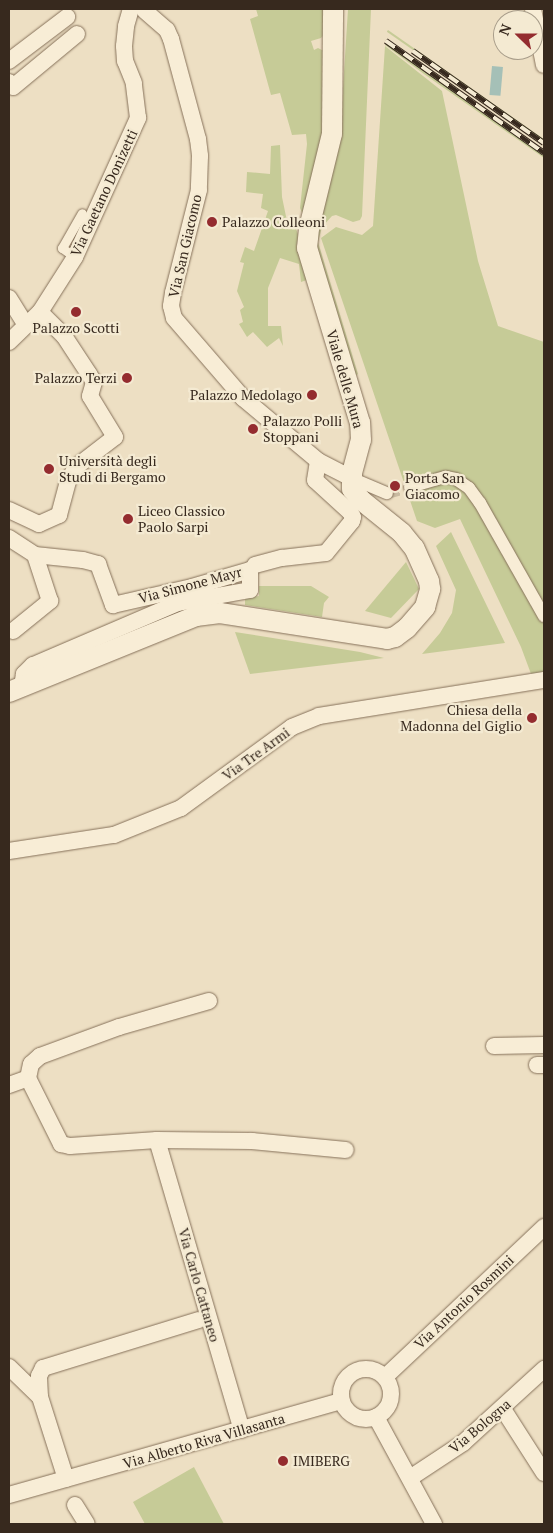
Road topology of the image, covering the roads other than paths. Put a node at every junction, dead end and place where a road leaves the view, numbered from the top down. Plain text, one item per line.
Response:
1 (140, 9) edge
2 (333, 9) edge
3 (533, 9) edge
4 (67, 17) dead end
5 (77, 34) dead end
6 (9, 61) edge
7 (544, 65) edge
8 (9, 82) edge
9 (82, 213) dead end
10 (75, 256) junction
11 (12, 302) edge
12 (40, 312) junction
13 (26, 325) junction
14 (9, 342) edge
15 (318, 461) junction
16 (351, 478) junction
17 (410, 486) tunnel mouth
18 (387, 493) tunnel mouth
19 (9, 510) edge
20 (9, 538) edge
21 (35, 555) junction
22 (252, 567) junction
23 (544, 616) edge
24 (13, 631) dead end
25 (544, 680) edge
26 (15, 689) edge
27 (9, 851) edge
28 (209, 1001) dead end
29 (544, 1045) edge
30 (494, 1046) dead end
31 (28, 1078) junction
32 (9, 1085) edge
33 (157, 1140) junction
34 (346, 1150) dead end
35 (544, 1227) edge
36 (199, 1320) dead end
37 (9, 1367) edge
38 (544, 1369) edge
39 (385, 1377) junction
40 (40, 1397) junction
41 (341, 1401) junction
42 (503, 1408) junction
43 (376, 1418) junction
44 (242, 1430) junction
45 (544, 1473) edge
46 (410, 1478) junction
47 (66, 1479) junction
48 (9, 1495) edge
49 (75, 1505) dead end
50 (87, 1524) edge
51 (434, 1524) edge

1 - 10 street, Via Gaetano Donizetti
1 - 15 street, Via San Giacomo
2 - 16 street, Viale delle Mura
3 - 7 street
4 - 6 street
5 - 8 street
9 - 10 lane
10 - 12 street, Via Gaetano Donizetti
11 - 13 street
12 - 13 street, Via Gaetano Donizetti
12 - 19 street
13 - 14 street, Via Gaetano Donizetti
15 - 16 street, Via San Giacomo
15 - 22 street
16 - 18 street
16 - 26 street
17 - 23 street
20 - 21 street, Via Simone Mayr
21 - 22 street, Via Simone Mayr
21 - 24 street
22 - 26 street, Via Simone Mayr
25 - 27 street, Via Tre Armi
28 - 31 street
29 - 30 street
31 - 32 street
31 - 33 street
33 - 34 street
33 - 44 street, Via Carlo Cattaneo
35 - 39 street, Via Antonio Rosmini
36 - 40 street
37 - 40 street
38 - 42 street, Via Bologna
39 - 41 street
39 - 43 street
40 - 47 street
41 - 43 street
41 - 44 street, Via Alberto Riva Villasanta
42 - 45 street
42 - 46 street, Via Bologna
43 - 46 street
44 - 47 street, Via Alberto Riva Villasanta
46 - 51 street
47 - 48 street, Via Alberto Riva Villasanta
49 - 50 street

